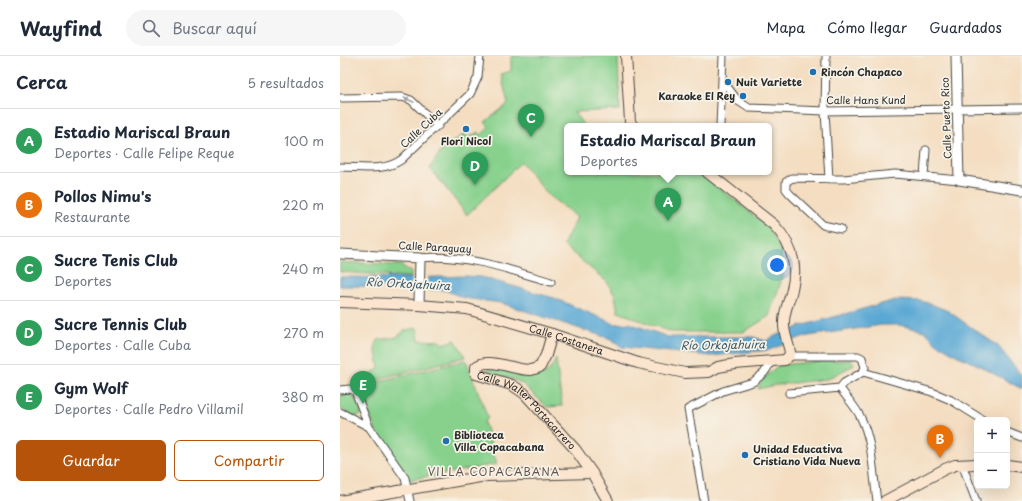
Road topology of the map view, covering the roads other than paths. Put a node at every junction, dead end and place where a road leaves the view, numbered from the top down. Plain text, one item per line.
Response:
1 (480, 56) edge
2 (626, 56) edge
3 (723, 56) edge
4 (826, 56) edge
5 (956, 56) edge
6 (723, 81) junction
7 (340, 98) edge
8 (1022, 108) edge
9 (956, 110) junction
10 (825, 111) junction
11 (631, 123) edge
12 (720, 123) edge
13 (438, 126) junction
14 (926, 150) dead end
15 (340, 168) edge
16 (711, 175) edge
17 (924, 176) junction
18 (829, 179) junction
19 (959, 180) junction
20 (1022, 190) edge
21 (841, 228) dead end
22 (340, 254) edge
23 (420, 258) junction
24 (551, 282) dead end
25 (340, 302) edge
26 (419, 305) junction
27 (552, 334) junction
28 (789, 356) junction
29 (772, 361) junction
30 (863, 372) junction
31 (840, 388) junction
32 (340, 390) edge
33 (789, 393) dead end
34 (340, 412) edge
35 (979, 417) edge
36 (369, 427) junction
37 (1010, 433) edge
38 (1022, 438) edge
39 (962, 464) junction
40 (974, 464) edge
41 (1010, 465) edge
42 (1022, 467) edge
43 (592, 473) junction
44 (408, 489) junction
45 (340, 501) edge
46 (410, 501) edge
47 (608, 501) edge
48 (704, 501) edge
49 (877, 501) edge
50 (887, 501) edge
51 (976, 501) edge

1 - 13 street, Calle Cuba
2 - 11 main road
3 - 6 street
4 - 10 street
5 - 9 street, Calle Puerto Rico
6 - 10 street, Calle Hans Kund
6 - 12 street
13 -> 7 street
8 - 9 street, Calle Hans Kund
9 - 10 street, Calle Hans Kund
9 - 19 street, Calle Puerto Rico
10 - 18 street
13 - 15 street, Calle Cuba
14 - 17 street
16 - 28 main road
17 - 18 street
17 - 19 street
18 - 21 street
19 - 20 street
22 - 23 street, Calle Paraguay
23 - 24 street, Calle Paraguay
23 - 26 street
25 - 26 main road, Calle Costanera
26 - 27 main road, Calle Costanera
27 - 29 main road, Calle Costanera
27 - 43 main road, Calle Walter Portocarrero
28 - 29 main road, Calle Costanera
28 - 30 street
29 - 48 street
30 - 31 street
30 - 35 street
31 - 33 street
31 - 49 street
32 - 36 street
34 - 36 street
36 - 44 street
37 - 38 street
39 - 40 main road
39 - 50 main road
39 - 51 street
41 - 42 main road
43 - 44 main road
43 - 47 main road, Calle Walter Portocarrero
44 - 45 main road
44 - 46 street

